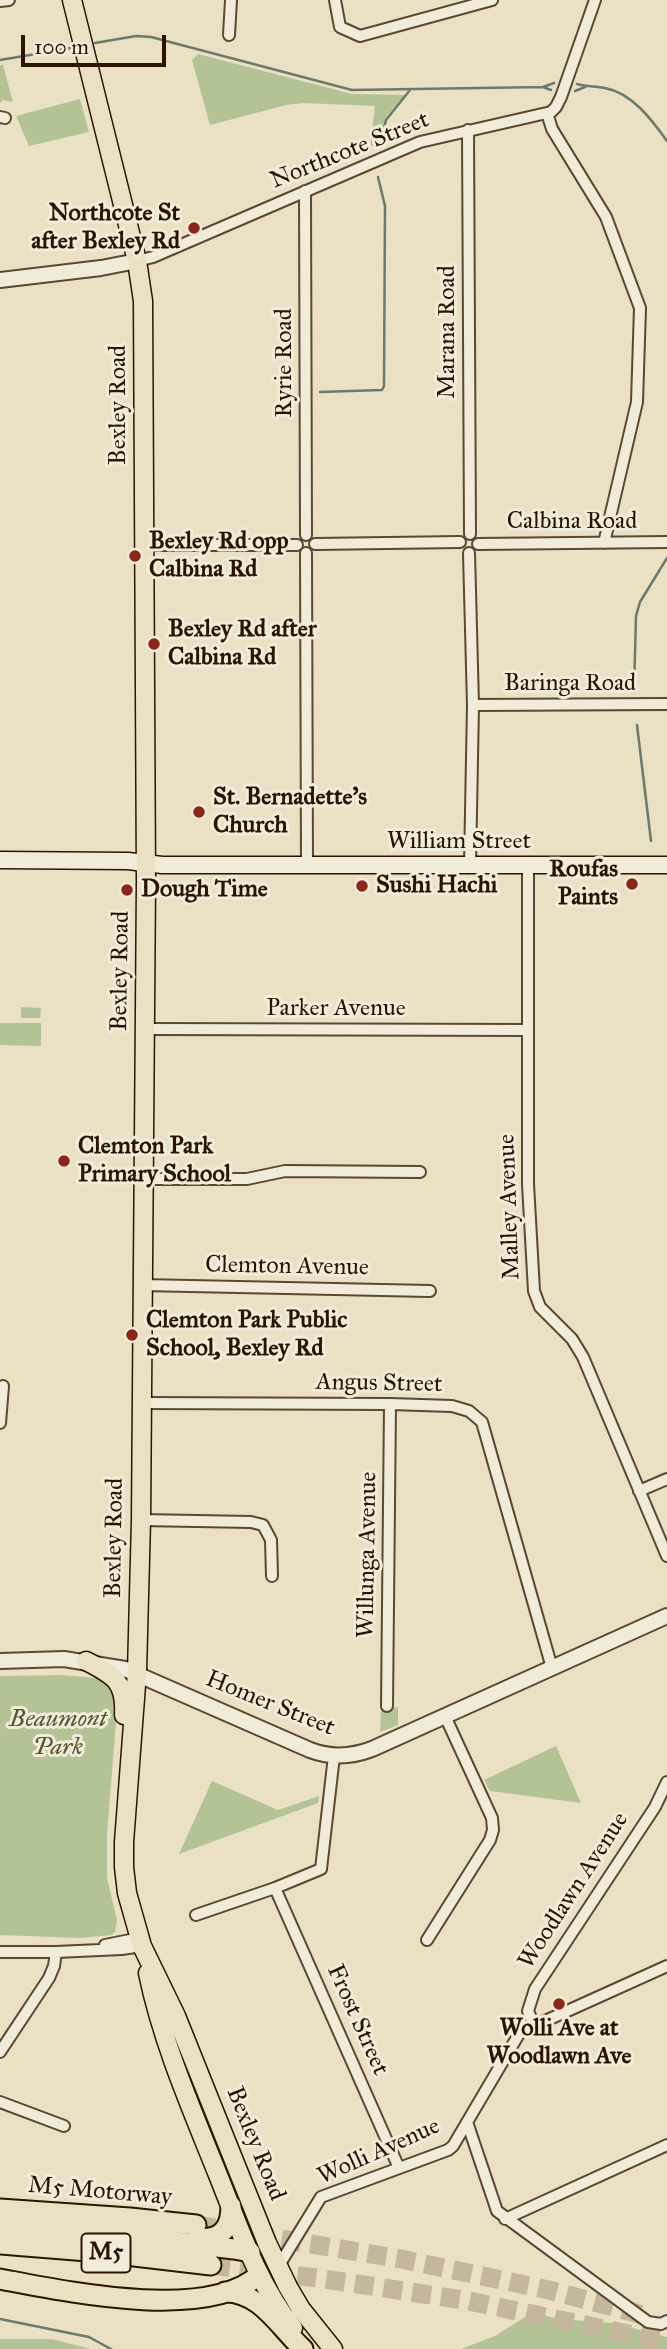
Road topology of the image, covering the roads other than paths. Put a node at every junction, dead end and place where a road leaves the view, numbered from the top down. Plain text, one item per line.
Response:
1 (9, 0) edge
2 (72, 0) edge
3 (230, 0) edge
4 (335, 0) edge
5 (492, 0) edge
6 (595, 0) edge
7 (0, 1) edge
8 (229, 35) dead end
9 (547, 113) junction
10 (468, 130) junction
11 (305, 191) junction
12 (137, 261) junction
13 (0, 280) edge
14 (470, 534) junction
15 (306, 535) junction
16 (460, 542) junction
17 (667, 542) edge
18 (604, 543) junction
19 (315, 544) junction
20 (478, 544) junction
21 (144, 545) junction
22 (297, 545) junction
23 (306, 553) junction
24 (469, 553) junction
25 (667, 704) edge
26 (473, 705) junction
27 (0, 860) edge
28 (146, 863) junction
29 (307, 865) junction
30 (470, 865) junction
31 (528, 865) junction
32 (667, 865) edge
33 (145, 1029) junction
34 (528, 1030) junction
35 (420, 1172) dead end
36 (144, 1179) junction
37 (142, 1285) junction
38 (430, 1291) dead end
39 (3, 1386) dead end
40 (141, 1403) junction
41 (390, 1404) junction
42 (0, 1423) edge
43 (667, 1479) edge
44 (639, 1491) junction
45 (141, 1520) junction
46 (667, 1556) edge
47 (272, 1576) dead end
48 (667, 1616) edge
49 (0, 1661) edge
50 (86, 1661) junction
51 (552, 1668) junction
52 (137, 1672) junction
53 (387, 1706) dead end
54 (445, 1716) junction
55 (131, 1756) junction
56 (334, 1756) junction
57 (667, 1782) edge
58 (275, 1888) junction
59 (196, 1915) dead end
60 (427, 1940) dead end
61 (142, 1944) junction
62 (0, 1952) edge
63 (56, 1952) junction
64 (667, 1966) edge
65 (534, 2025) junction
66 (0, 2052) edge
67 (0, 2102) edge
68 (467, 2122) junction
69 (64, 2126) dead end
70 (667, 2145) edge
71 (399, 2168) junction
72 (231, 2206) junction
73 (0, 2209) edge
74 (505, 2219) junction
75 (196, 2225) tunnel mouth
76 (0, 2227) edge
77 (172, 2241) junction
78 (0, 2244) edge
79 (264, 2259) junction
80 (211, 2265) tunnel mouth
81 (0, 2279) edge
82 (224, 2292) junction
83 (667, 2321) edge
84 (307, 2347) edge
85 (333, 2349) edge

1 - 7 street
2 - 12 main road, Bexley Road
3 - 8 street
4 - 5 street
6 - 9 street
9 - 10 street, Northcote Street
9 - 18 street
10 - 11 street, Northcote Street
10 - 14 street, Marana Road
11 - 12 street, Northcote Street
11 - 15 street, Ryrie Road
12 - 13 street
12 - 21 main road, Bexley Road
14 - 16 street
14 - 20 street
15 - 19 street
15 - 22 street
16 - 19 street
16 - 24 street
17 - 18 street, Calbina Road
18 - 20 street, Calbina Road
19 - 23 street
20 - 24 street
21 - 22 street
21 - 28 main road, Bexley Road
22 - 23 street
23 - 29 street
24 - 26 street
25 - 26 street, Baringa Road
26 - 30 street
27 - 28 main road, William Street
28 - 29 main road, William Street
28 - 33 main road, Bexley Road
29 - 30 main road, William Street
30 - 31 main road, William Street
31 - 32 main road, William Street
31 - 34 street, Malley Avenue
33 - 34 street, Parker Avenue
33 - 36 main road, Bexley Road
34 - 44 street, Malley Avenue
35 - 36 street
36 - 37 main road, Bexley Road
37 - 38 street, Clemton Avenue
37 - 40 main road, Bexley Road
39 - 42 street
40 - 41 street, Angus Street
40 - 45 main road, Bexley Road
41 - 51 street, Angus Street
41 - 53 street, Willunga Avenue
43 - 44 street
44 - 46 street, Malley Avenue
45 - 47 street
45 - 52 main road, Bexley Road
48 - 51 street, Homer Street
49 - 50 street, Homer Street
50 - 52 street, Homer Street
50 - 55 main road
51 - 54 street, Homer Street
52 - 55 main road, Bexley Road
52 - 56 street, Homer Street
54 - 56 street, Homer Street
54 - 60 street
55 - 61 main road, Bexley Road
56 - 58 street
57 - 65 street, Woodlawn Avenue
58 - 59 street
58 - 71 street, Frost Street
61 - 63 street
61 - 72 main road, Bexley Road
61 - 79 main road, Bexley Road
62 - 63 street
63 - 66 street
64 - 65 street, Wolli Avenue
65 - 68 street, Wolli Avenue
67 - 69 street
68 - 71 street, Wolli Avenue
68 - 74 street
70 - 74 street
71 - 79 street, Wolli Avenue
72 - 77 highway
72 - 79 main road, Bexley Road
73 - 75 highway, M5 Motorway / M5
74 - 83 street
76 - 77 highway
77 - 79 highway
78 - 80 highway, M5
79 - 82 highway
79 - 84 main road, Bexley Road
79 - 85 main road, Bexley Road
81 - 82 highway
82 - 84 highway

